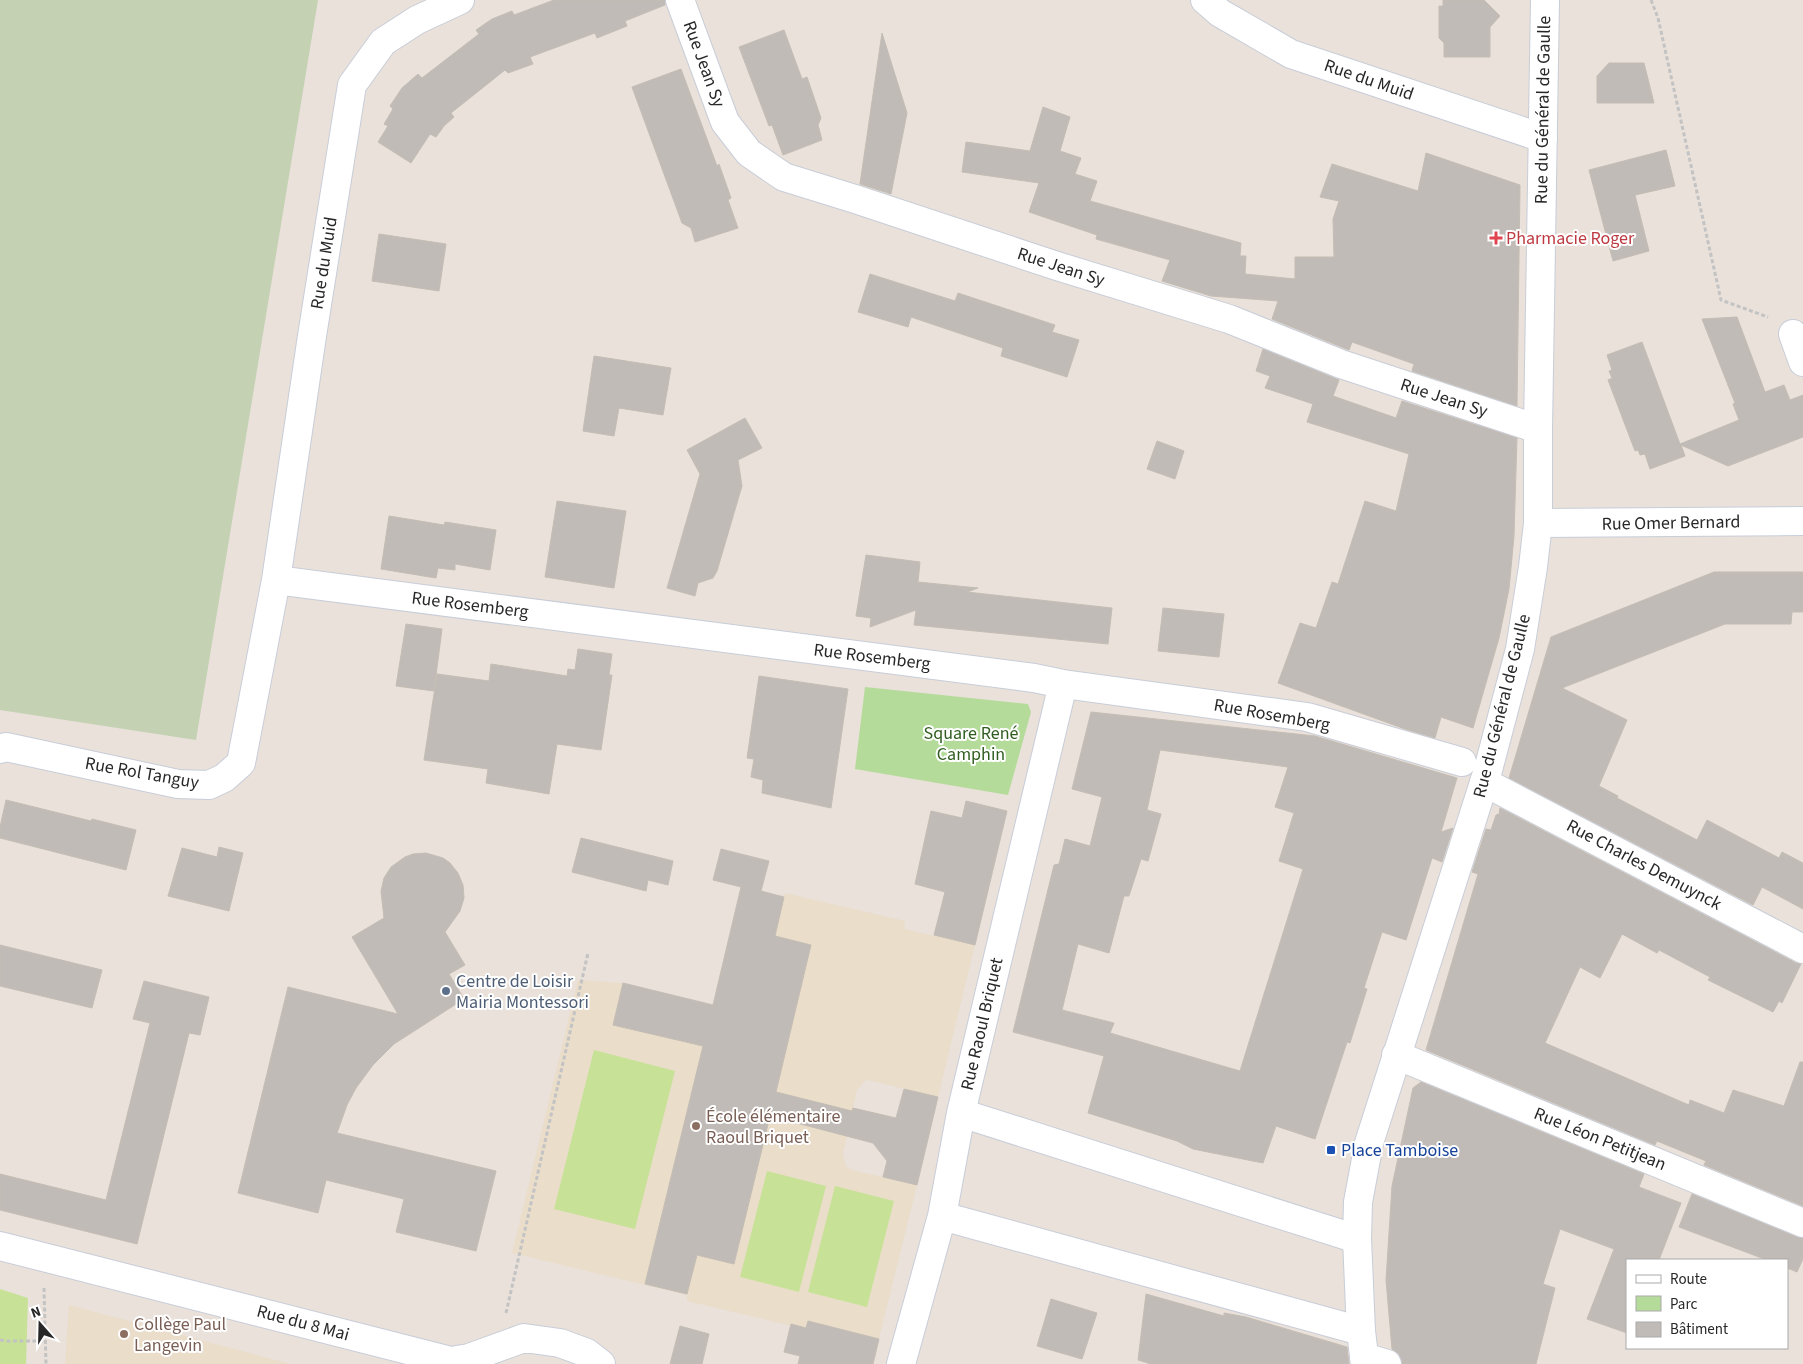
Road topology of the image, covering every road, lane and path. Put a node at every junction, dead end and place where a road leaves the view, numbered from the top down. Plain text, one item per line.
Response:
1 (460, 0) edge
2 (680, 0) edge
3 (1205, 0) edge
4 (1545, 0) edge
5 (1650, 0) edge
6 (1543, 138) junction
7 (1793, 334) joint
8 (1803, 362) edge
9 (1538, 429) junction
10 (1803, 521) edge
11 (1538, 524) junction
12 (276, 580) junction
13 (1063, 684) junction
14 (0, 749) edge
15 (1462, 762) dead end
16 (1484, 782) junction
17 (1803, 949) edge
18 (588, 953) dead end
19 (1396, 1055) junction
20 (961, 1113) junction
21 (942, 1216) junction
22 (1803, 1223) edge
23 (1357, 1239) junction
24 (0, 1246) edge
25 (48, 1258) junction
26 (0, 1340) edge
27 (46, 1341) junction
28 (498, 1347) junction
29 (1369, 1354) edge
30 (46, 1364) edge
31 (601, 1364) edge
32 (902, 1364) edge

1 - 12 street, Rue du Muid
2 - 9 street, Rue Jean Sy
3 - 6 street, Rue du Muid
4 - 6 street, Rue du Général de Gaulle
5 - 7 path
6 - 9 street, Rue du Général de Gaulle
7 - 8 street
9 - 11 street, Rue du Général de Gaulle
10 - 11 street, Rue Omer Bernard
11 - 16 street, Rue du Général de Gaulle
12 - 13 street, Rue Rosemberg
12 - 14 street, Rue Rol Tanguy
13 - 15 street, Rue Rosemberg
13 - 20 street, Rue Raoul Briquet
16 - 17 street, Rue Charles Demuynck
16 - 19 street, Rue du Général de Gaulle
18 - 28 path
19 - 22 street, Rue Léon Petitjean
19 - 23 street, Rue du Général de Gaulle
20 - 21 street, Rue Raoul Briquet
20 - 23 street
21 - 29 street
21 - 32 street, Rue Raoul Briquet
23 - 29 street, Rue du Général de Gaulle
24 - 25 street, Rue du 8 Mai
25 - 27 path
25 - 28 street, Rue du 8 Mai
26 - 27 path
27 - 30 path
28 - 31 street, Rue du 8 Mai

